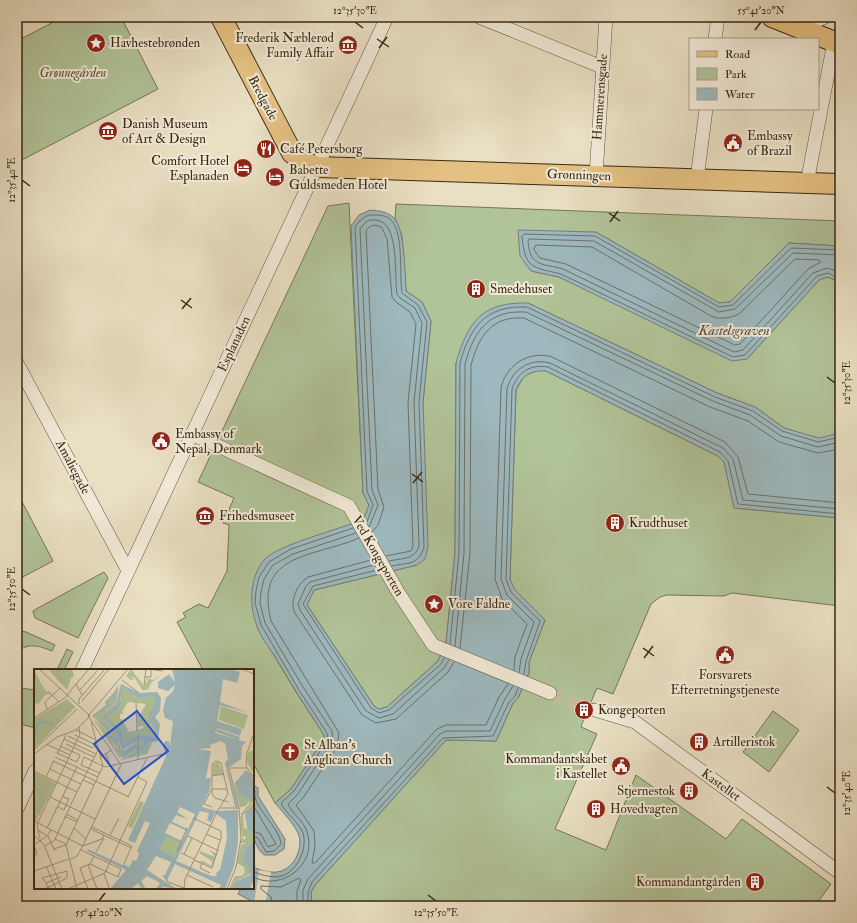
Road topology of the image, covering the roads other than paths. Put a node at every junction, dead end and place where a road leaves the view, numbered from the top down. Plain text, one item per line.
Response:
1 (221, 17) edge
2 (387, 17) edge
3 (479, 17) edge
4 (606, 17) edge
5 (718, 17) edge
6 (772, 17) edge
7 (715, 38) edge
8 (837, 43) edge
9 (602, 67) junction
10 (706, 110) edge
11 (317, 167) junction
12 (596, 176) junction
13 (697, 179) junction
14 (808, 183) junction
15 (840, 184) edge
16 (17, 363) edge
17 (192, 434) junction
18 (128, 572) junction
19 (82, 669) edge
20 (550, 693) tunnel mouth
21 (594, 710) tunnel mouth
22 (34, 772) edge
23 (17, 809) edge
24 (840, 873) edge

1 - 11 main road, Bredgade
2 - 11 street, Esplanaden
3 - 9 street
4 - 9 street, Hammerensgade
5 - 7 street
6 - 8 main road
8 - 14 street
9 - 12 street, Hammerensgade
10 - 13 street
11 - 12 main road, Grønningen
11 - 17 street, Esplanaden
12 - 13 main road, Grønningen
13 - 14 main road, Grønningen
14 - 15 main road, Grønningen
16 - 18 street, Amaliegade
17 - 18 street, Esplanaden
17 - 20 street, Ved Kongeporten
18 - 19 street, Esplanaden
21 - 24 street, Kastellet
22 - 23 street

